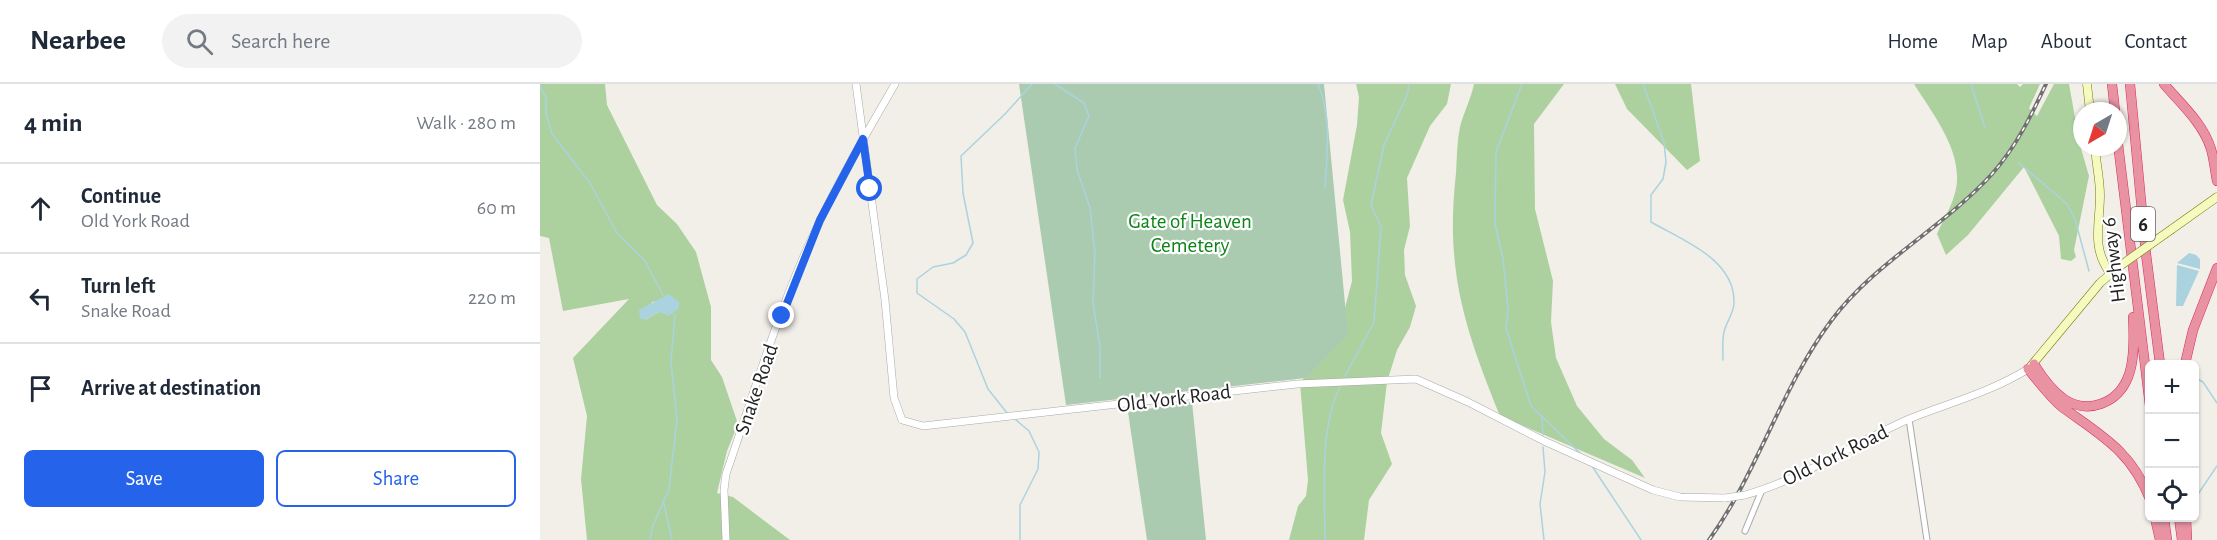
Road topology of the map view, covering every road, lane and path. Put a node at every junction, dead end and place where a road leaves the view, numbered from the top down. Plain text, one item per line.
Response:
1 (856, 84) edge
2 (895, 84) edge
3 (2087, 84) edge
4 (2112, 84) edge
5 (2130, 84) edge
6 (2164, 84) edge
7 (2089, 102) edge
8 (2114, 102) edge
9 (863, 139) junction
10 (2095, 156) edge
11 (2119, 156) edge
12 (2217, 181) edge
13 (2217, 197) edge
14 (2128, 240) junction
15 (2217, 268) edge
16 (2113, 271) junction
17 (2159, 360) edge
18 (2186, 360) edge
19 (2031, 366) junction
20 (2145, 368) edge
21 (1909, 420) junction
22 (2145, 489) edge
23 (1762, 490) junction
24 (2156, 522) edge
25 (2165, 522) edge
26 (2180, 522) edge
27 (2186, 522) edge
28 (1745, 531) dead end
29 (726, 540) edge
30 (1927, 540) edge
31 (2160, 540) edge
32 (2167, 540) edge
33 (2182, 540) edge
34 (2188, 540) edge

1 - 9 street, Old York Road
2 - 9 street, Snake Road
3 - 7 main road
4 - 8 highway
5 - 17 highway, Highway 6 / 6
6 - 12 highway
9 - 23 street, Old York Road, bridge
9 - 29 street, Snake Road
10 - 16 main road
11 - 14 highway, Highway 6 / 6
13 - 16 main road, Old York Road, bridge
14 - 19 highway
14 - 20 highway, Highway 6 / 6
15 - 18 highway
16 - 19 main road, Old York Road
19 - 21 street, Old York Road
19 - 22 highway
21 - 23 street, Old York Road
21 - 30 street, Old York Road
23 - 28 street, Old York Road
24 - 31 highway
25 - 32 highway
26 - 33 highway
27 - 34 highway

